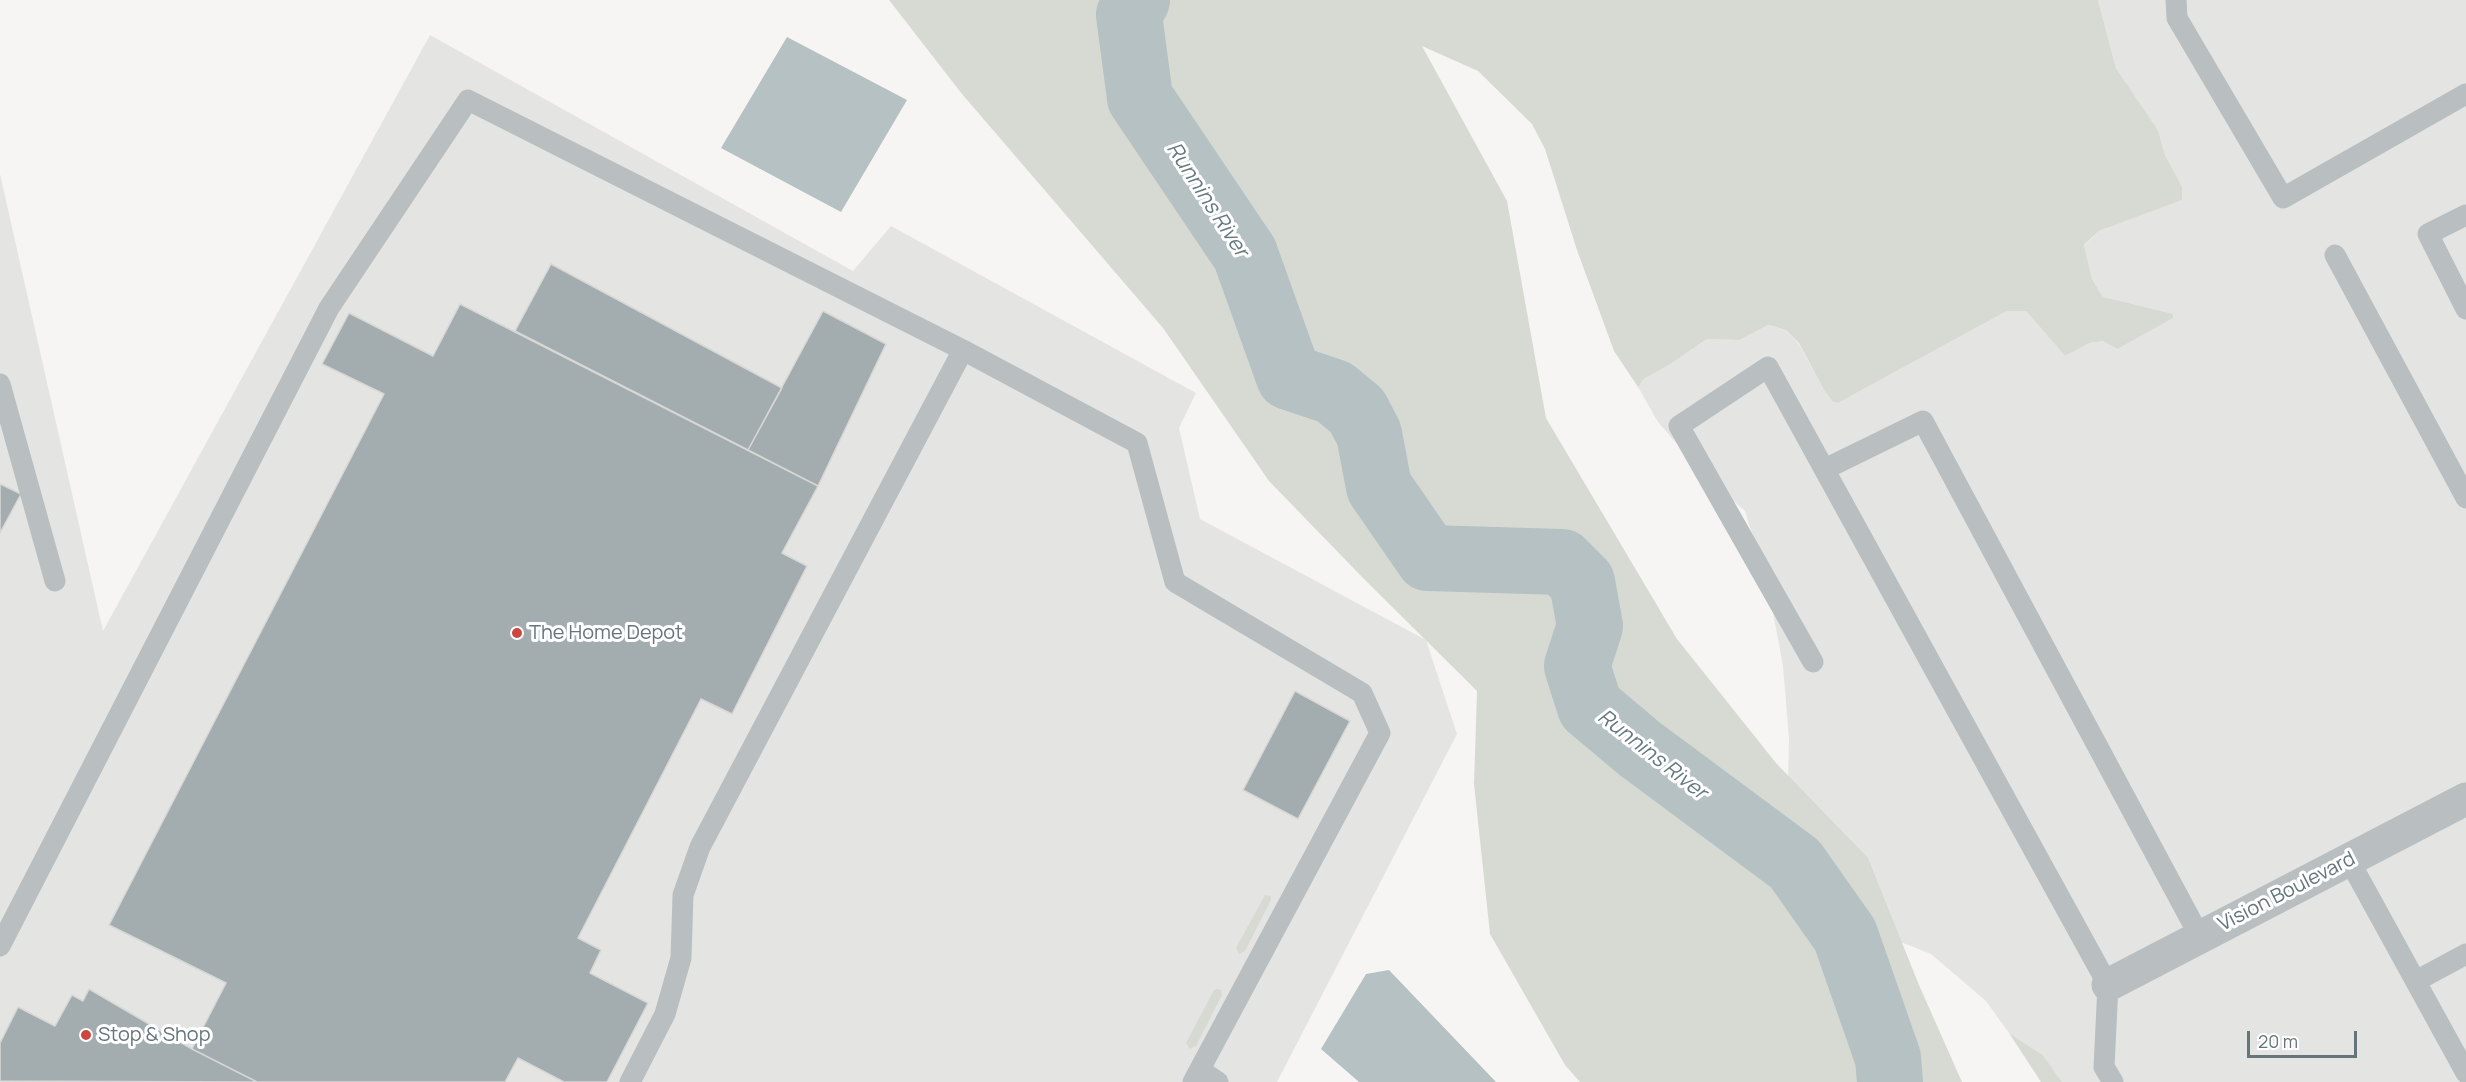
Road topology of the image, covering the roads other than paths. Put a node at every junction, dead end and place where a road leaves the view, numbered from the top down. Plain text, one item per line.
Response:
1 (2176, 0) edge
2 (2466, 94) edge
3 (2466, 215) edge
4 (2335, 255) dead end
5 (2466, 309) edge
6 (963, 350) junction
7 (0, 384) edge
8 (1825, 469) junction
9 (2466, 498) edge
10 (55, 581) dead end
11 (1814, 662) dead end
12 (2466, 799) edge
13 (2349, 860) junction
14 (2200, 937) junction
15 (0, 946) edge
16 (2466, 954) edge
17 (2416, 981) junction
18 (2108, 985) junction
19 (2466, 1073) edge
20 (1197, 1076) edge
21 (630, 1082) edge
22 (1218, 1082) edge
23 (2112, 1082) edge

1 - 2 lane
3 - 5 lane
4 - 9 lane
6 - 15 lane
6 - 20 lane
6 - 21 lane
7 - 10 lane
8 - 11 lane
8 - 14 lane
8 - 18 lane
12 - 13 street, Vision Boulevard
13 - 14 street, Vision Boulevard
13 - 17 lane
14 - 18 street, Vision Boulevard
16 - 17 lane
17 - 19 lane
18 - 23 lane
20 - 22 lane

